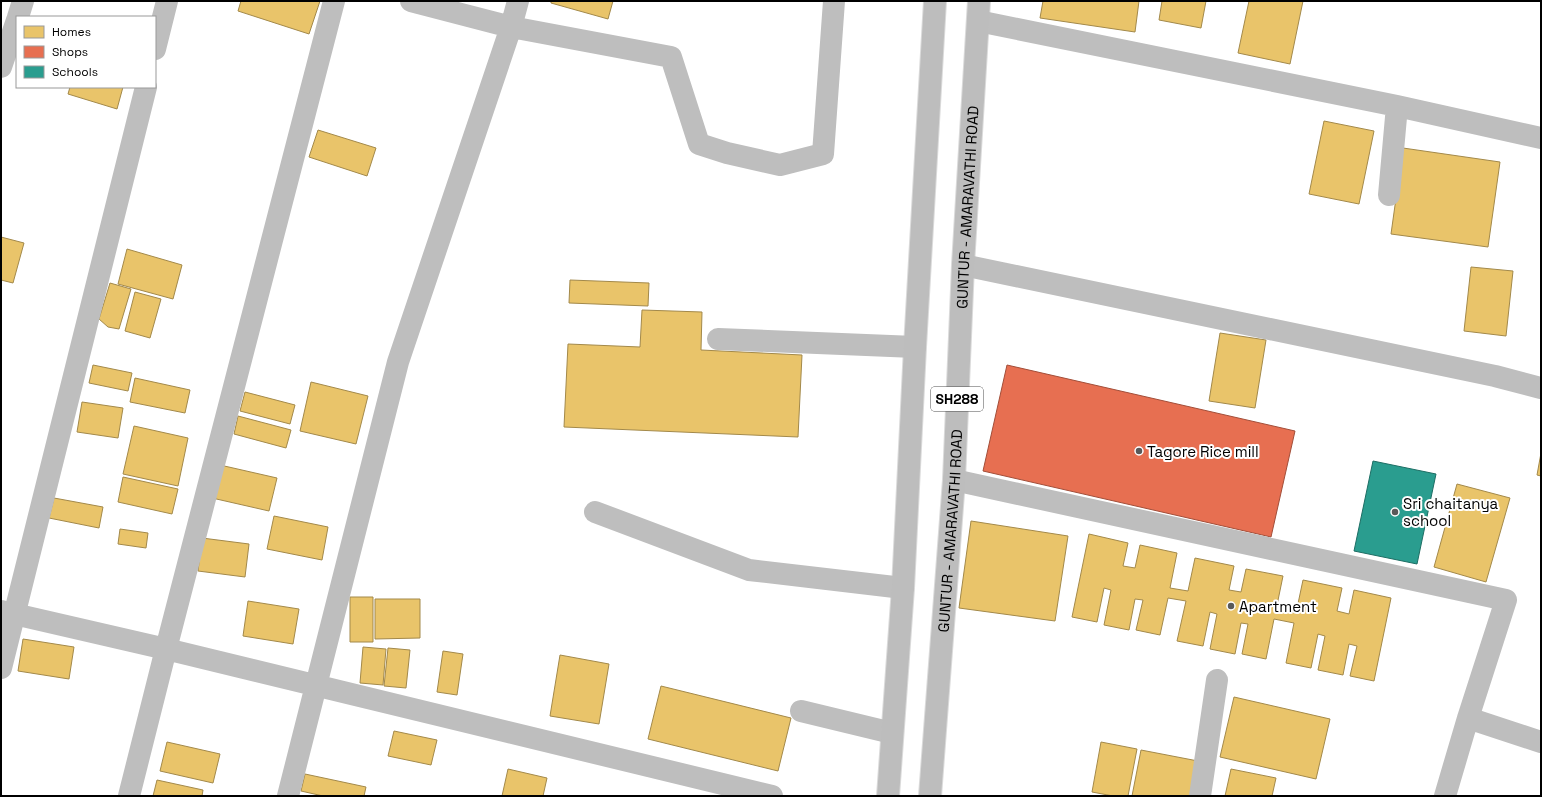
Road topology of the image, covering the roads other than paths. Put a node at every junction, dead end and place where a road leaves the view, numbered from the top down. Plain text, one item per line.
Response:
1 (23, 1) edge
2 (167, 1) edge
3 (334, 1) edge
4 (411, 1) edge
5 (518, 1) edge
6 (834, 1) edge
7 (935, 1) edge
8 (978, 11) edge
9 (18, 16) edge
10 (16, 21) edge
11 (511, 27) junction
12 (156, 45) edge
13 (1, 67) edge
14 (146, 88) edge
15 (1397, 106) junction
16 (1541, 138) edge
17 (1389, 195) dead end
18 (964, 264) junction
19 (718, 339) dead end
20 (915, 347) junction
21 (1541, 388) edge
22 (954, 480) junction
23 (595, 512) dead end
24 (903, 588) junction
25 (8, 612) edge
26 (166, 648) junction
27 (1, 668) edge
28 (1217, 680) dead end
29 (316, 685) junction
30 (801, 711) dead end
31 (1468, 718) junction
32 (892, 733) junction
33 (1541, 742) edge
34 (129, 796) edge
35 (288, 796) edge
36 (772, 796) edge
37 (888, 796) edge
38 (930, 796) edge
39 (1200, 796) edge
40 (1445, 796) edge

1 - 9 street
2 - 12 street
3 - 26 street
4 - 11 street
5 - 11 street
6 - 11 street
7 - 20 main road, SH288
8 - 15 street
8 - 18 main road, GUNTUR - AMARAVATHI ROAD / SH288
10 - 13 street
11 - 29 street
14 - 25 street
15 - 16 street
15 - 17 street
18 - 21 street
18 - 22 main road, GUNTUR - AMARAVATHI ROAD / SH288
19 - 20 street
20 - 24 main road, SH288
22 - 31 street
22 - 38 main road, GUNTUR - AMARAVATHI ROAD / SH288
23 - 24 street
24 - 32 main road, SH288
25 - 26 street
25 - 27 street
26 - 29 street
26 - 34 street
28 - 39 street
29 - 35 street
29 - 36 street
30 - 32 street
31 - 33 street
31 - 40 street
32 - 37 main road, SH288

